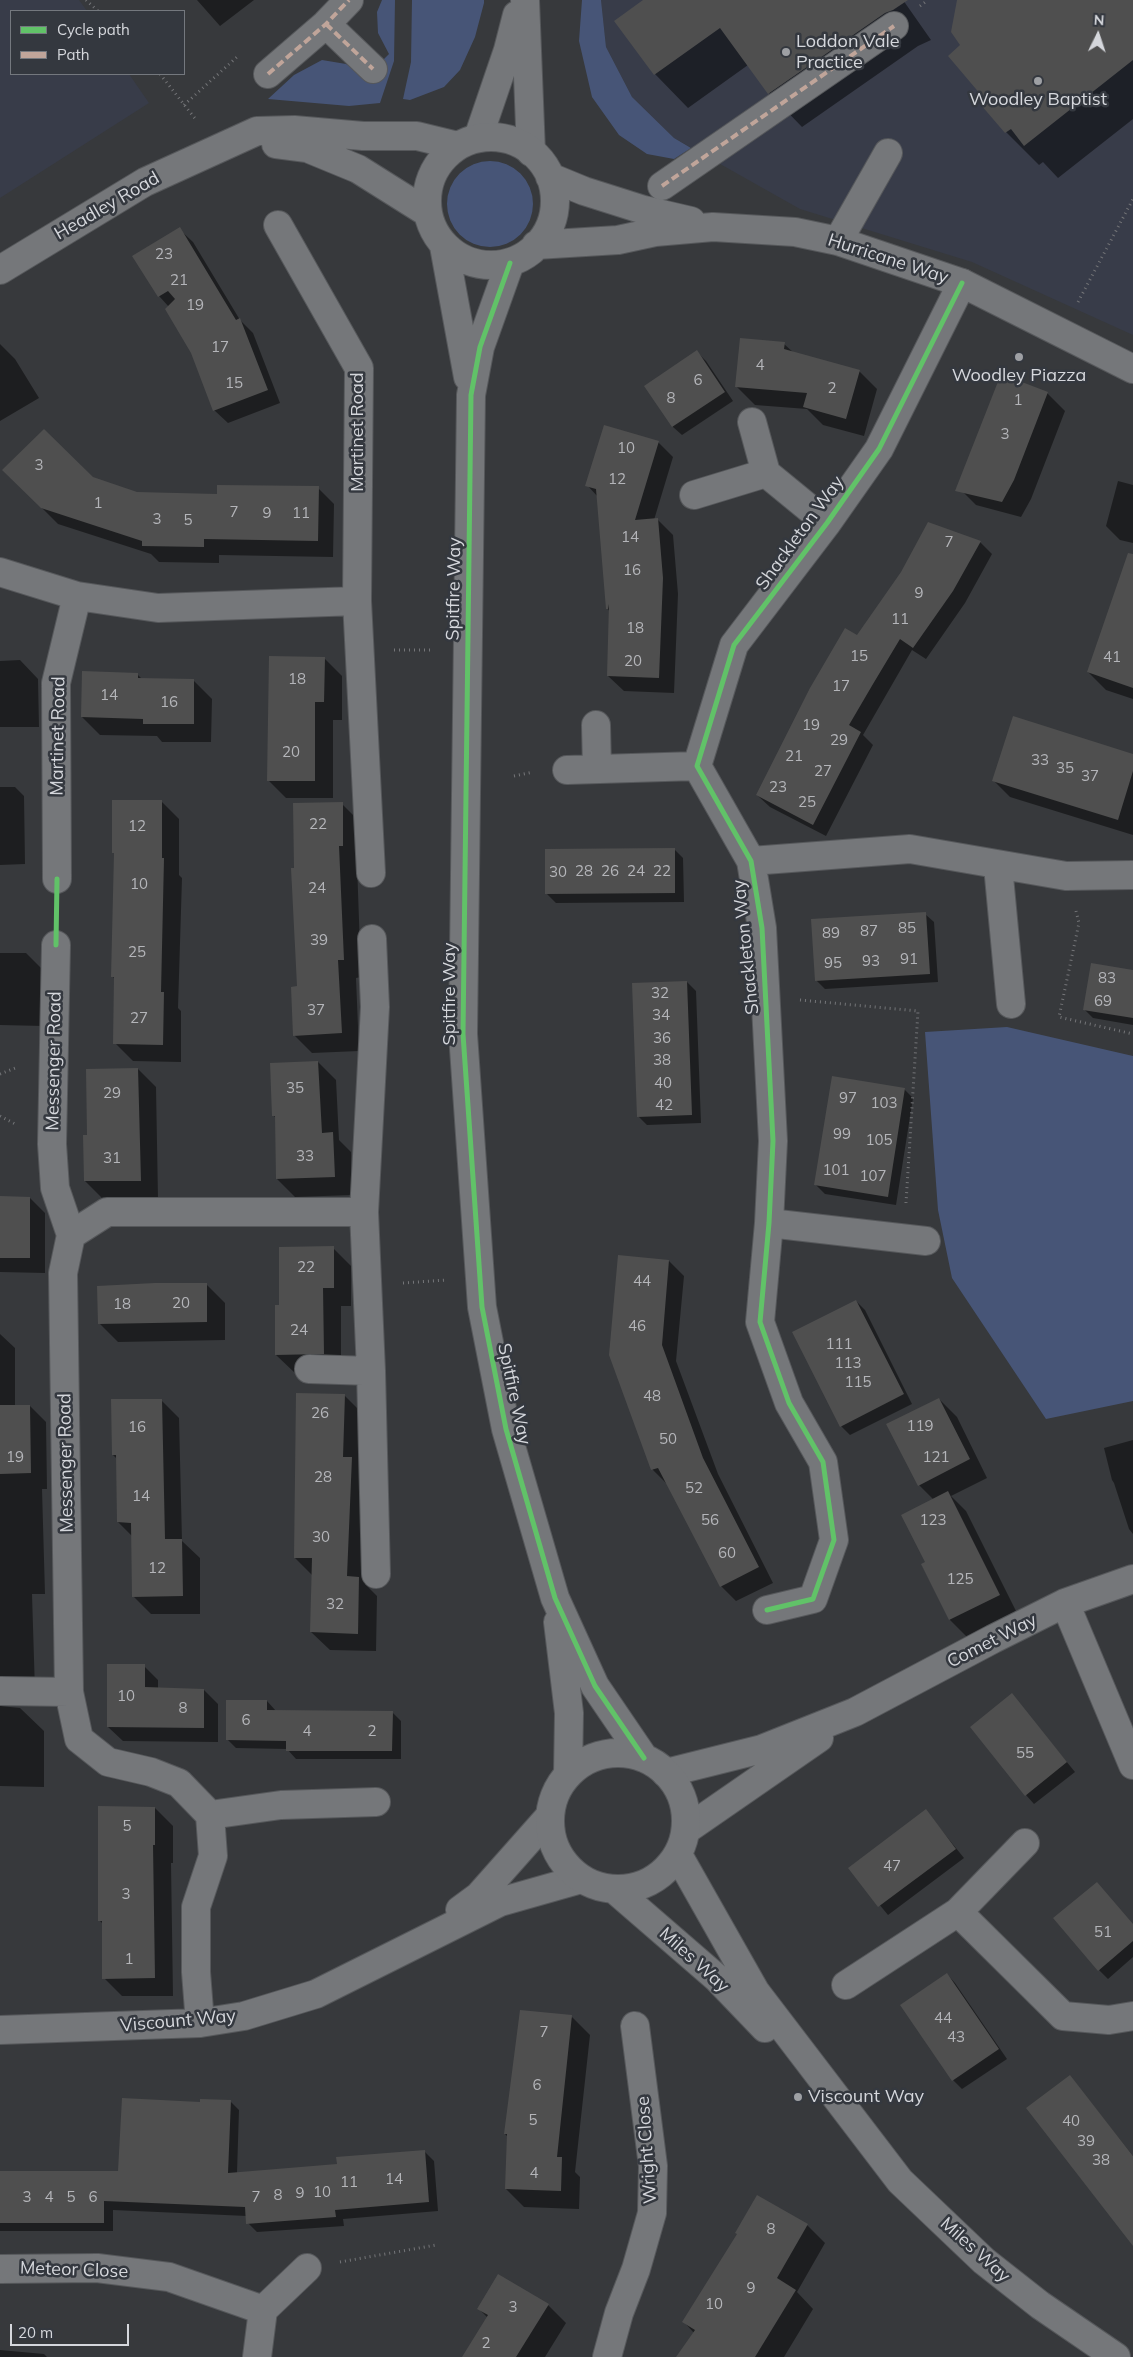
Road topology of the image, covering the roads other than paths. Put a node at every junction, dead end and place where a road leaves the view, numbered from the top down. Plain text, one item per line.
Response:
1 (350, 0) edge
2 (520, 0) edge
3 (525, 0) edge
4 (326, 24) junction
5 (894, 26) dead end
6 (373, 69) dead end
7 (268, 74) dead end
8 (468, 142) junction
9 (218, 148) junction
10 (532, 152) junction
11 (888, 153) dead end
12 (550, 177) junction
13 (662, 186) dead end
14 (428, 213) junction
15 (278, 225) dead end
16 (713, 227) junction
17 (838, 241) junction
18 (536, 245) junction
19 (444, 246) junction
20 (510, 263) junction
21 (0, 270) edge
22 (962, 283) junction
23 (1133, 369) edge
24 (471, 396) junction
25 (752, 422) dead end
26 (766, 473) junction
27 (694, 495) dead end
28 (827, 522) junction
29 (0, 572) edge
30 (77, 596) junction
31 (357, 601) junction
32 (596, 725) dead end
33 (697, 766) junction
34 (597, 769) junction
35 (567, 770) dead end
36 (751, 861) junction
37 (998, 866) junction
38 (371, 873) dead end
39 (1133, 875) edge
40 (57, 879) dead end
41 (372, 939) dead end
42 (56, 945) dead end
43 (1011, 1004) dead end
44 (364, 1212) junction
45 (769, 1223) junction
46 (71, 1235) junction
47 (915, 1240) road end
48 (309, 1369) dead end
49 (371, 1371) junction
50 (376, 1574) dead end
51 (1133, 1579) edge
52 (555, 1598) junction
53 (1065, 1603) junction
54 (767, 1610) dead end
55 (0, 1691) edge
56 (69, 1692) junction
57 (855, 1712) junction
58 (655, 1765) junction
59 (1133, 1765) edge
60 (568, 1775) junction
61 (376, 1802) dead end
62 (210, 1815) junction
63 (549, 1817) junction
64 (682, 1843) junction
65 (1025, 1844) dead end
66 (581, 1879) junction
67 (614, 1889) junction
68 (958, 1912) junction
69 (403, 1950) junction
70 (846, 1985) dead end
71 (1133, 2016) edge
72 (200, 2023) junction
73 (635, 2026) dead end
74 (0, 2030) edge
75 (854, 2121) junction
76 (307, 2268) road end
77 (0, 2269) edge
78 (263, 2310) junction
79 (257, 2357) edge
80 (607, 2357) edge
81 (1116, 2357) edge

1 - 4 street
2 - 8 street
3 - 10 street
4 - 6 street
4 - 7 street
5 - 13 street
8 - 9 street, Headley Road
8 - 10 street
8 - 14 street
9 - 14 street, Headley Road
9 - 21 street, Headley Road
10 - 12 street
11 - 17 street
12 - 16 street, Hurricane Way
12 - 18 street
14 - 19 street
15 - 31 street, Martinet Road
16 - 17 street, Hurricane Way
16 - 18 street, Hurricane Way
17 - 22 street, Hurricane Way
18 - 20 street
19 - 20 street
19 - 24 street, Spitfire Way
20 - 24 street, Spitfire Way
22 - 23 street, Hurricane Way
22 - 28 street, Shackleton Way
24 - 52 street, Spitfire Way
25 - 26 street
26 - 27 street
26 - 28 street, Shackleton Way
28 - 33 street, Shackleton Way
29 - 30 street
30 - 31 street
30 - 40 street, Martinet Road
31 - 38 street, Martinet Road
32 - 34 street
33 - 34 street
33 - 36 street, Shackleton Way
34 - 35 street
36 - 37 street, Shackleton Way
36 - 45 street, Shackleton Way
37 - 39 street, Shackleton Way
37 - 43 street
41 - 44 street
42 - 46 street, Messenger Road
44 - 46 street
44 - 49 street
45 - 47 street
45 - 54 street, Shackleton Way
46 - 56 street, Messenger Road
48 - 49 street
49 - 50 street
51 - 53 street, Comet Way
52 - 58 street, Spitfire Way
52 - 60 street, Spitfire Way
53 - 57 street, Comet Way
53 - 59 street
55 - 56 street
56 - 62 street, Messenger Road
57 - 58 street, Comet Way
57 - 64 street, Comet Way
58 - 60 street, Miles Way
58 - 64 street, Miles Way
60 - 63 street, Miles Way
61 - 62 street
62 - 72 street
63 - 66 street, Miles Way
63 - 69 street, Viscount Way
64 - 67 street, Miles Way
64 - 75 street, Miles Way
65 - 68 street
66 - 67 street, Miles Way
66 - 69 street, Viscount Way
67 - 75 street, Miles Way
68 - 70 street
68 - 71 street
69 - 72 street, Viscount Way
72 - 74 street, Viscount Way
73 - 80 street, Wright Close
75 - 81 street, Miles Way
76 - 78 street
77 - 78 street, Meteor Close
78 - 79 street

